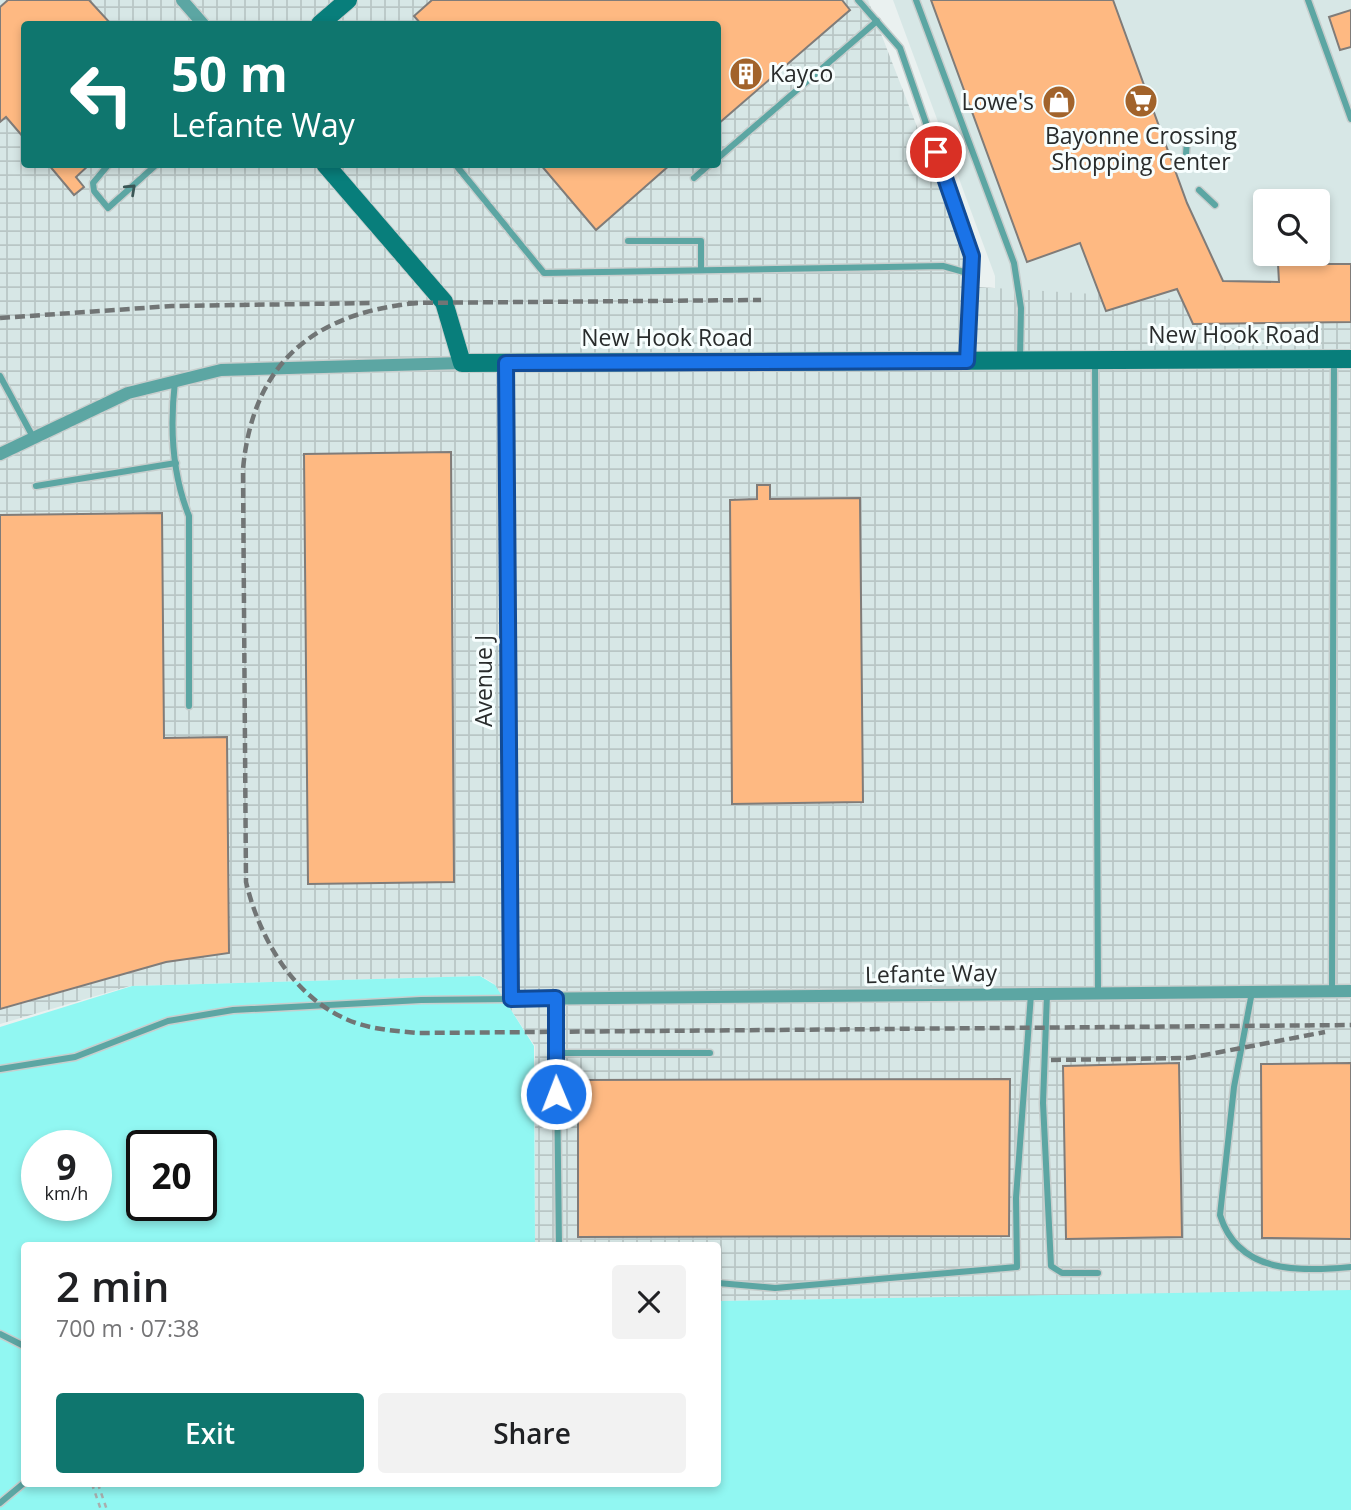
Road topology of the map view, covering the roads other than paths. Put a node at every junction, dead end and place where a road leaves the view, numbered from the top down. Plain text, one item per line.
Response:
1 (182, 0) edge
2 (348, 0) edge
3 (858, 0) edge
4 (916, 0) edge
5 (1308, 0) edge
6 (200, 21) edge
7 (330, 21) edge
8 (877, 21) junction
9 (1351, 119) edge
10 (1197, 134) dead end
11 (1186, 154) dead end
12 (721, 155) edge
13 (105, 168) edge
14 (153, 168) edge
15 (328, 168) edge
16 (458, 168) edge
17 (705, 168) edge
18 (694, 178) dead end
19 (1199, 190) dead end
20 (1215, 205) dead end
21 (628, 241) dead end
22 (701, 270) junction
23 (971, 274) junction
24 (1343, 359) edge
25 (1020, 360) junction
26 (1095, 360) junction
27 (967, 361) junction
28 (462, 363) junction
29 (506, 363) junction
30 (0, 376) edge
31 (175, 379) junction
32 (33, 437) junction
33 (0, 454) edge
34 (176, 463) junction
35 (36, 486) dead end
36 (189, 706) dead end
37 (1332, 991) junction
38 (1351, 991) edge
39 (1252, 992) junction
40 (1098, 993) junction
41 (1031, 994) junction
42 (1047, 994) junction
43 (556, 998) junction
44 (511, 999) junction
45 (710, 1053) dead end
46 (556, 1054) junction
47 (0, 1069) edge
48 (559, 1242) edge
49 (1351, 1267) edge
50 (1098, 1273) dead end
51 (721, 1283) edge
52 (0, 1334) edge
53 (21, 1344) edge
54 (21, 1486) edge
55 (0, 1503) edge

1 - 6 street
2 - 7 street
3 - 8 lane
4 - 25 lane
5 - 9 lane
8 - 12 lane
8 - 23 lane
10 - 11 lane
13 -> 14 lane
15 - 28 street
16 - 22 lane
17 - 18 lane
19 - 20 lane
21 - 22 lane
22 - 23 lane
23 - 27 lane
24 - 26 street, New Hook Road
24 - 37 lane
25 - 26 street, New Hook Road
25 - 27 street, New Hook Road
26 - 40 lane
27 - 29 street, New Hook Road
28 - 29 street, New Hook Road
28 - 31 street, New Hook Road
29 - 44 street, Avenue J
30 - 32 lane
31 - 32 street, New Hook Road
31 - 34 lane
32 - 33 street, New Hook Road
34 - 35 lane
34 - 36 lane
37 - 38 street, Lefante Way
37 - 39 street, Lefante Way
39 - 40 street, Lefante Way
39 - 49 lane
40 - 42 street, Lefante Way
41 - 42 street, Lefante Way
41 - 43 street, Lefante Way
41 - 51 lane
42 - 50 lane
43 - 44 street, Lefante Way
43 - 46 lane
44 - 47 lane
45 - 46 lane
46 - 48 lane
52 - 53 lane
54 - 55 lane

